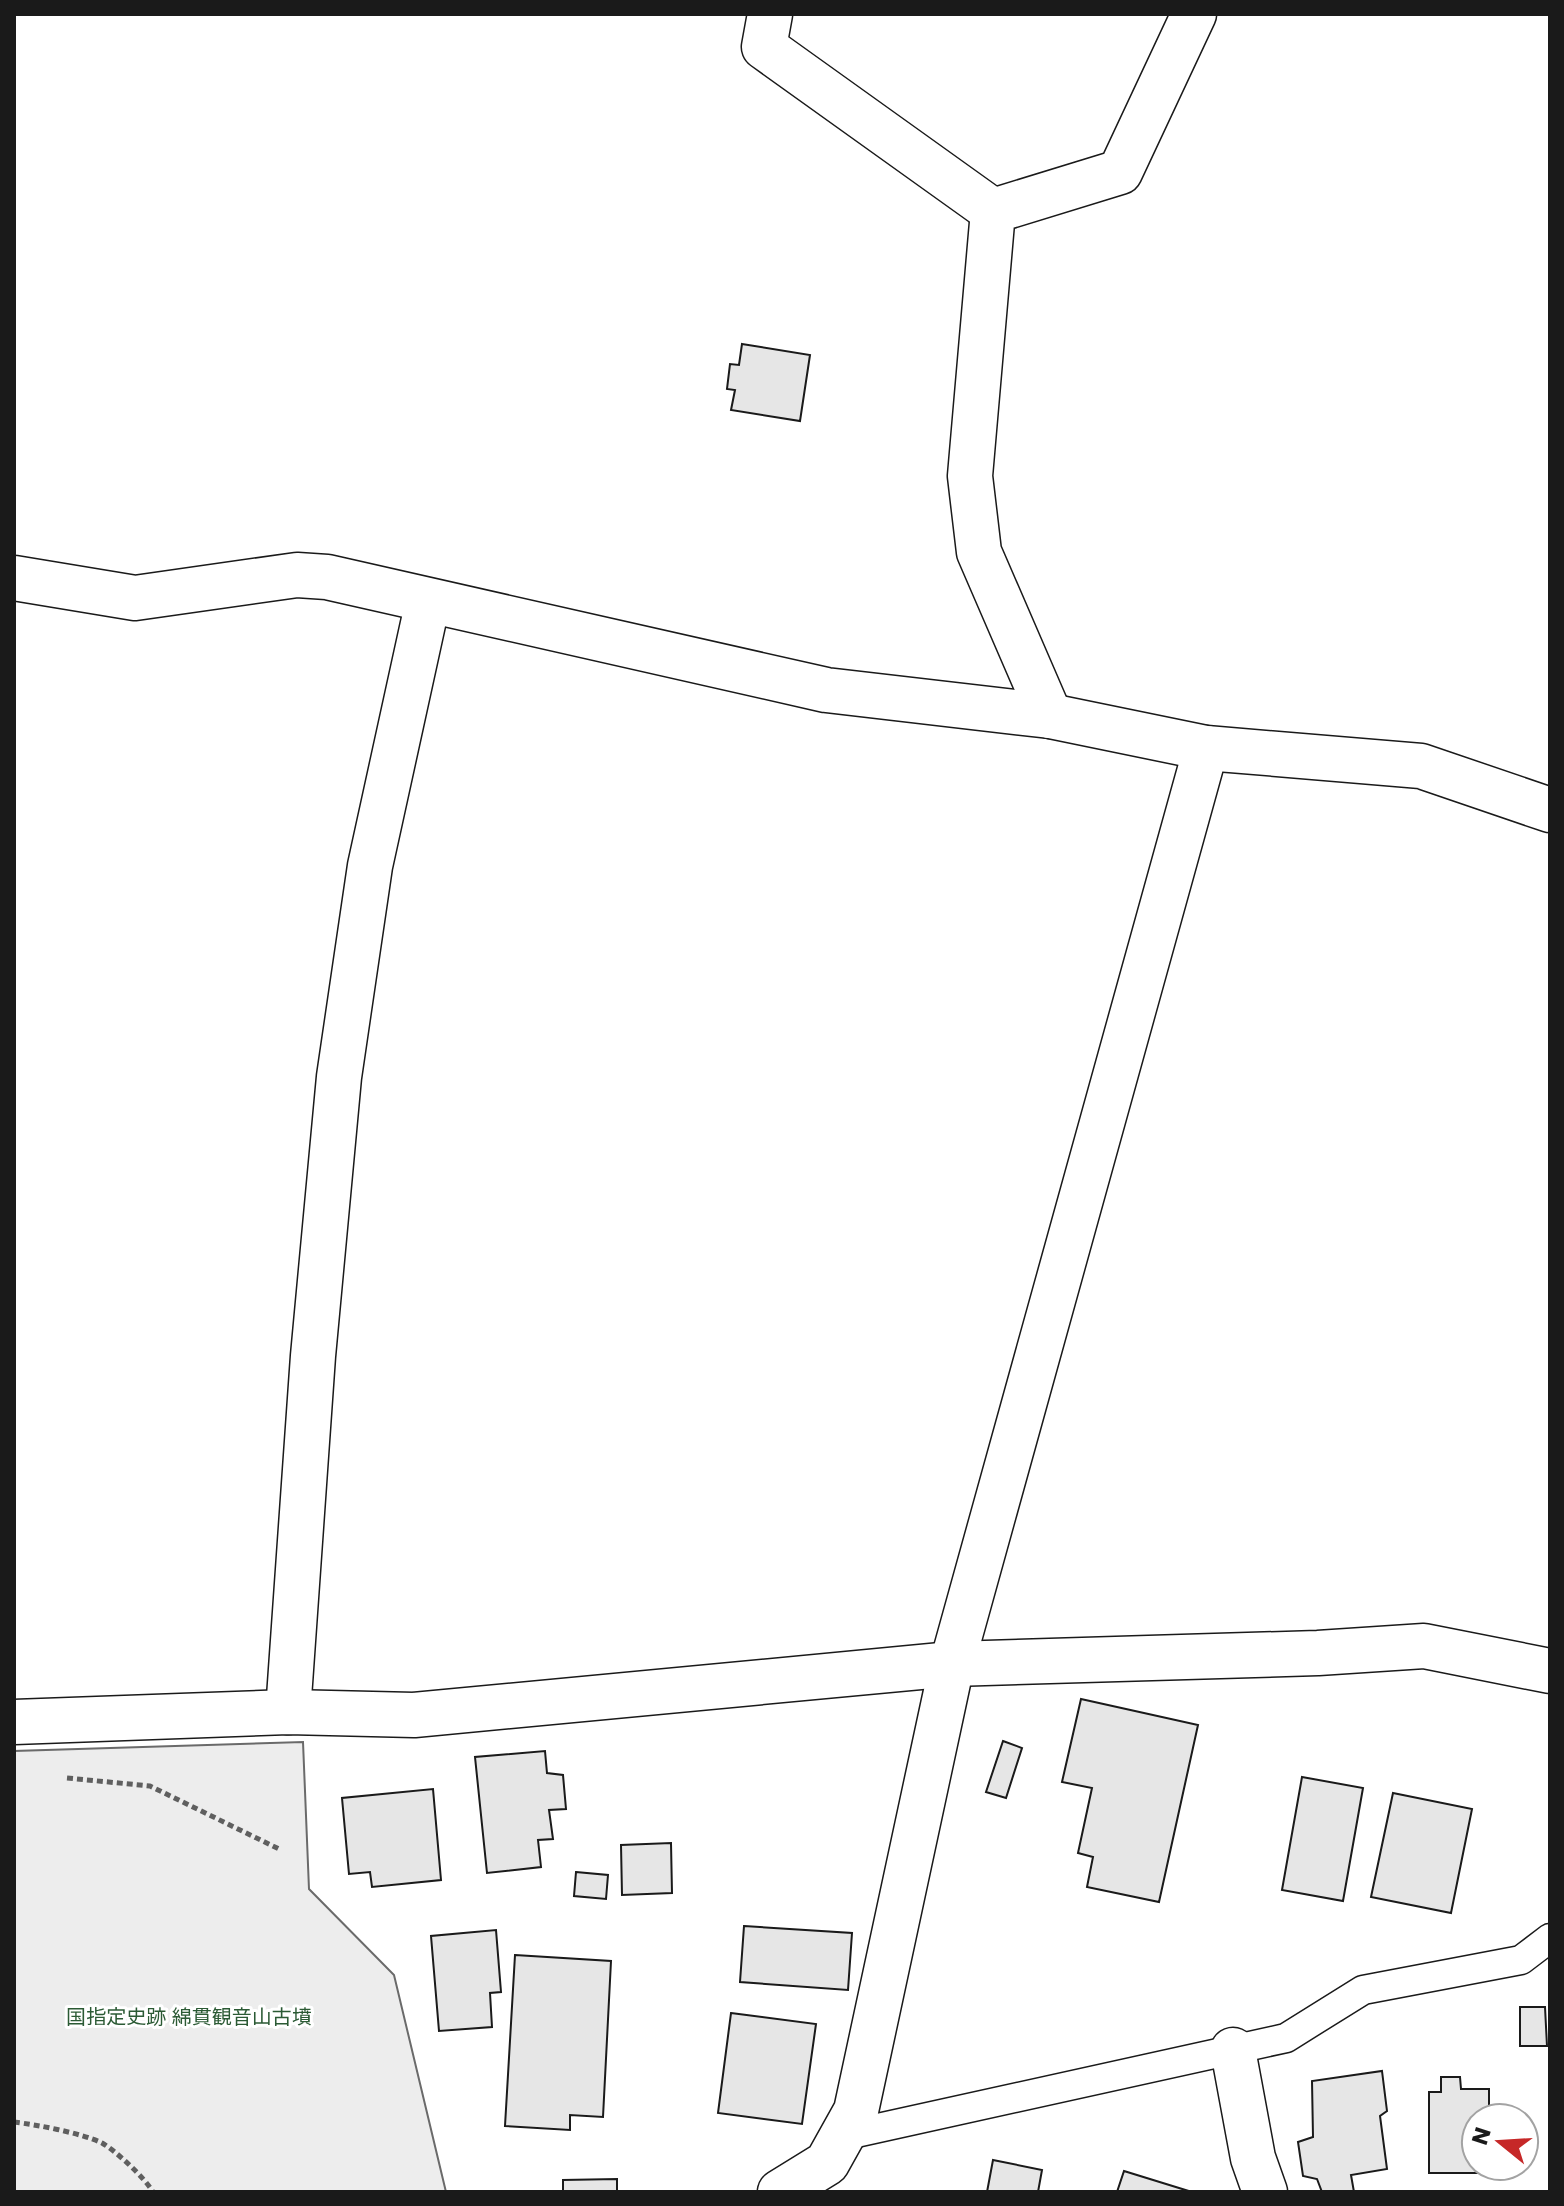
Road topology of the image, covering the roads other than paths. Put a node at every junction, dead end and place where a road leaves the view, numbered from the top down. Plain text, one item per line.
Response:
1 (770, 14) edge
2 (1194, 14) edge
3 (993, 211) junction
4 (14, 578) edge
5 (428, 601) junction
6 (1050, 716) junction
7 (1206, 748) junction
8 (1550, 810) edge
9 (952, 1664) junction
10 (1550, 1671) edge
11 (288, 1712) junction
12 (14, 1722) edge
13 (1550, 1938) edge
14 (1233, 2050) junction
15 (842, 2136) junction
16 (780, 2192) edge
17 (1265, 2192) edge

1 - 3 street
2 - 3 street
3 - 6 street
4 - 5 street
5 - 6 street
5 - 11 street
6 - 7 street
7 - 8 street
7 - 9 street
9 - 10 street
9 - 11 street
9 - 15 street
11 - 12 street
13 - 14 lane
14 - 15 lane
14 - 17 street
15 - 16 street

